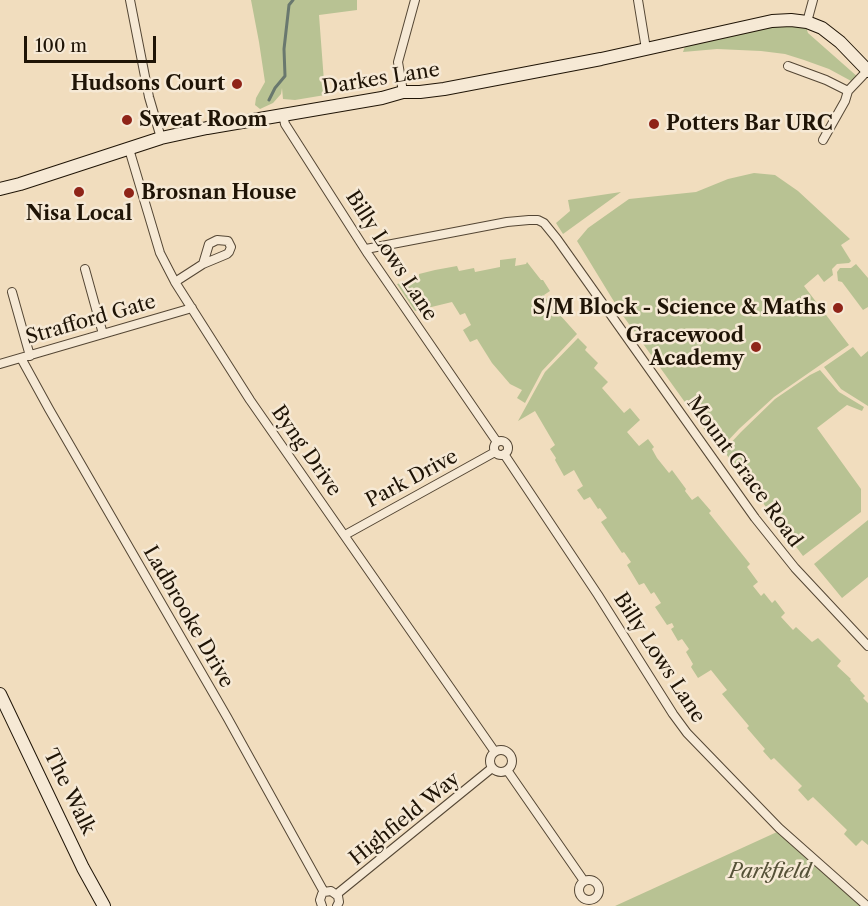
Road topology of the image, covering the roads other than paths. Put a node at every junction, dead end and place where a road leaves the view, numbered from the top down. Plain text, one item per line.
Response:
1 (130, 0) edge
2 (415, 0) edge
3 (638, 0) edge
4 (813, 0) edge
5 (807, 22) junction
6 (646, 49) junction
7 (788, 66) dead end
8 (867, 69) edge
9 (848, 91) junction
10 (403, 92) junction
11 (283, 116) junction
12 (161, 138) junction
13 (823, 140) dead end
14 (129, 148) junction
15 (0, 189) edge
16 (366, 249) junction
17 (203, 264) dead end
18 (85, 269) dead end
19 (175, 282) junction
20 (12, 292) dead end
21 (192, 308) junction
22 (103, 334) junction
23 (26, 357) junction
24 (0, 364) edge
25 (500, 453) junction
26 (345, 535) junction
27 (868, 646) edge
28 (0, 694) edge
29 (495, 752) junction
30 (492, 768) junction
31 (507, 770) junction
32 (584, 881) junction
33 (324, 892) junction
34 (338, 894) junction
35 (597, 902) edge
36 (104, 906) edge
37 (322, 906) edge
38 (337, 906) edge
39 (867, 906) edge

1 - 12 street
2 - 10 street
3 - 6 street
4 - 5 street
5 - 6 street, Darkes Lane
5 - 8 street
6 - 10 street, Darkes Lane
7 - 9 street
8 - 9 street
9 - 13 street
10 - 11 street, Darkes Lane
11 - 12 street, Darkes Lane
11 - 16 street, Billy Lows Lane
12 - 14 street, Darkes Lane
14 - 15 street, Darkes Lane
14 - 19 street, Byng Drive
16 - 25 street, Billy Lows Lane
16 - 27 street, Mount Grace Road
17 - 19 street
18 - 22 street
19 - 21 street, Byng Drive
20 - 23 street, Ladbrooke Drive
21 - 22 street, Strafford Gate
21 - 26 street, Byng Drive
22 - 23 street, Strafford Gate
23 - 24 street, Strafford Gate
23 - 33 street, Ladbrooke Drive
25 - 26 street, Park Drive
25 - 39 street, Billy Lows Lane
26 - 29 street, Byng Drive
28 - 36 street, The Walk
29 - 30 street
29 - 31 street
30 - 31 street
30 - 34 street, Highfield Way
31 - 32 street
32 - 35 street
32 - 35 street
33 - 34 street
33 - 37 street
34 - 38 street

